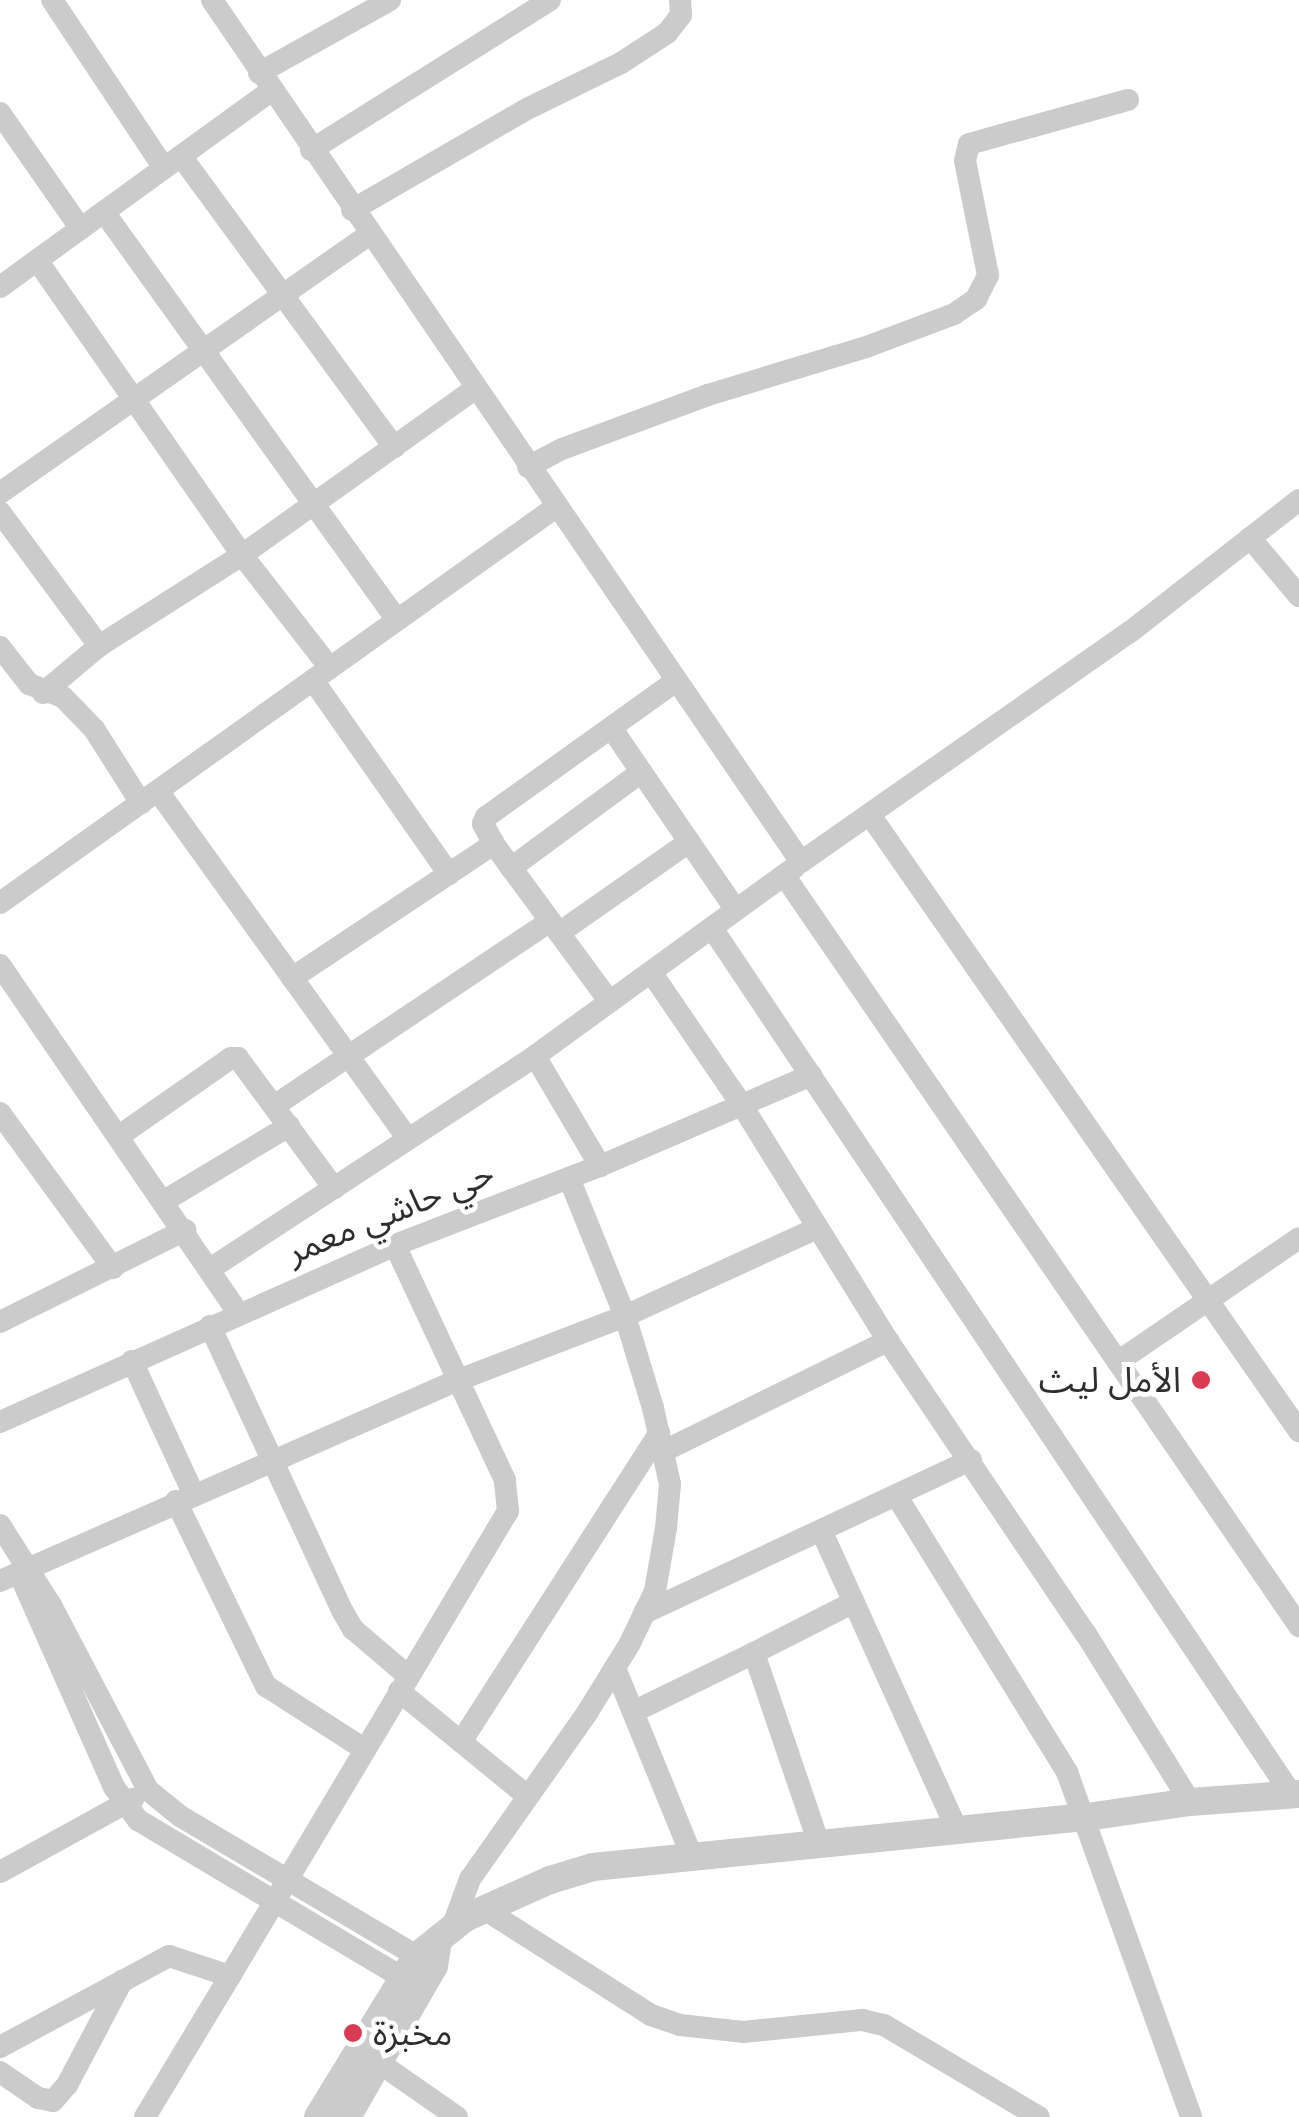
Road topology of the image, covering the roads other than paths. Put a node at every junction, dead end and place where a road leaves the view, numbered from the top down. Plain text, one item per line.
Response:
1 (52, 0) edge
2 (212, 0) edge
3 (390, 0) edge
4 (550, 0) edge
5 (680, 0) edge
6 (265, 82) junction
7 (1128, 100) dead end
8 (0, 113) edge
9 (311, 150) junction
10 (173, 162) junction
11 (352, 210) junction
12 (104, 212) junction
13 (80, 229) junction
14 (369, 234) junction
15 (38, 260) junction
16 (0, 287) edge
17 (284, 294) junction
18 (203, 350) junction
19 (475, 389) junction
20 (134, 400) junction
21 (394, 447) junction
22 (528, 467) junction
23 (0, 493) edge
24 (1299, 500) edge
25 (314, 504) junction
26 (556, 506) junction
27 (0, 512) edge
28 (1250, 538) junction
29 (242, 555) junction
30 (1299, 596) edge
31 (396, 620) junction
32 (0, 646) edge
33 (99, 646) junction
34 (321, 674) junction
35 (676, 681) junction
36 (43, 692) junction
37 (612, 729) junction
38 (641, 772) junction
39 (150, 797) junction
40 (870, 815) junction
41 (689, 842) junction
42 (493, 843) junction
43 (511, 868) junction
44 (792, 869) junction
45 (449, 874) junction
46 (0, 903) edge
47 (736, 910) junction
48 (554, 927) junction
49 (712, 928) junction
50 (0, 965) edge
51 (650, 972) junction
52 (292, 978) junction
53 (610, 1002) junction
54 (347, 1054) junction
55 (535, 1056) junction
56 (811, 1075) junction
57 (274, 1106) junction
58 (743, 1106) junction
59 (0, 1113) edge
60 (288, 1126) junction
61 (119, 1136) junction
62 (408, 1139) junction
63 (600, 1166) junction
64 (569, 1178) junction
65 (334, 1188) junction
66 (164, 1201) junction
67 (817, 1228) junction
68 (185, 1230) junction
69 (396, 1245) junction
70 (1295, 1250) edge
71 (114, 1268) junction
72 (210, 1269) junction
73 (1211, 1301) junction
74 (5, 1312) edge
75 (238, 1313) junction
76 (625, 1316) junction
77 (210, 1326) junction
78 (888, 1341) junction
79 (132, 1361) junction
80 (1118, 1362) junction
81 (456, 1381) junction
82 (0, 1422) edge
83 (1299, 1431) edge
84 (662, 1442) junction
85 (971, 1460) junction
86 (274, 1464) junction
87 (896, 1496) junction
88 (184, 1497) junction
89 (0, 1524) edge
90 (821, 1530) junction
91 (15, 1569) edge
92 (854, 1602) junction
93 (644, 1613) junction
94 (1299, 1626) edge
95 (754, 1653) junction
96 (616, 1668) junction
97 (404, 1684) junction
98 (633, 1712) junction
99 (460, 1742) junction
100 (364, 1749) junction
101 (148, 1790) junction
102 (1296, 1794) edge
103 (526, 1796) junction
104 (1190, 1802) junction
105 (124, 1805) junction
106 (1086, 1817) junction
107 (956, 1830) junction
108 (819, 1844) junction
109 (692, 1857) junction
110 (0, 1872) edge
111 (286, 1878) junction
112 (273, 1899) junction
113 (484, 1909) junction
114 (428, 1959) junction
115 (230, 1976) junction
116 (122, 1982) junction
117 (0, 2047) edge
118 (369, 2056) junction
119 (0, 2072) edge
120 (145, 2117) edge
121 (318, 2117) edge
122 (347, 2117) edge
123 (458, 2117) edge
124 (1039, 2117) edge
125 (1191, 2117) edge

1 - 10 street
2 - 6 street
3 - 6 street
4 - 9 street
5 - 11 street
6 - 9 street
6 - 10 street
7 - 22 street
8 - 13 street
9 - 11 street
10 - 12 street
10 - 17 street
11 - 14 street
12 - 13 street
12 - 18 street
13 - 15 street
14 - 17 street
14 - 19 street
15 - 16 street
15 - 20 street
17 - 18 street
17 - 21 street
18 - 20 street
18 - 25 street
19 - 21 street
19 - 22 street
20 - 23 street
20 - 29 street
21 - 25 street
22 - 26 street
24 - 28 street
25 - 29 street
25 - 31 street
26 - 31 street
26 - 35 street
27 - 33 street
28 - 30 street
28 - 40 street
29 - 33 street
29 - 34 street
31 - 34 street
32 - 36 street
33 - 36 street
34 - 39 street
34 - 45 street
35 - 37 street
35 - 44 street
36 - 39 street
37 - 38 street
37 - 42 street
38 - 41 street
38 - 43 street
39 - 46 street
39 - 52 street
40 - 44 street
40 - 73 street
41 - 47 street
41 - 48 street
42 - 43 street
42 - 45 street
43 - 48 street
44 - 47 street
44 - 80 street
45 - 52 street
47 - 49 street
48 - 53 street
48 - 54 street
49 - 51 street
49 - 56 street
50 - 61 street
51 - 53 street
51 - 58 street
52 - 54 street
53 - 55 street
54 - 57 street
54 - 62 street
55 - 62 street
55 - 63 street
56 - 58 street, حي حاشي معمر
56 - 102 street
57 - 60 street
57 - 61 street
58 - 63 street, حي حاشي معمر
58 - 67 street
59 - 71 street
60 - 65 street
60 - 66 street
61 - 66 street
62 - 65 street
63 - 64 street, حي حاشي معمر
64 - 69 street, حي حاشي معمر
64 - 76 street
65 - 72 street
66 - 68 street
67 - 76 street
67 - 78 street
68 - 71 street
68 - 72 street
69 - 75 street, حي حاشي معمر
69 - 81 street
70 - 73 street
71 - 74 street
72 - 75 street
73 - 80 street
73 - 83 street
75 - 77 street, حي حاشي معمر
76 - 81 street
76 - 84 street
77 - 79 street, حي حاشي معمر
77 - 86 street
78 - 84 street
78 - 85 street
79 - 82 street, حي حاشي معمر
79 - 88 street
80 - 94 street
81 - 86 street
81 - 97 street
84 - 93 street
84 - 99 street
85 - 87 street
85 - 104 street
86 - 88 street
86 - 97 street
87 - 90 street
87 - 106 street
88 - 91 street
88 - 100 street
89 - 91 street
90 - 92 street
90 - 93 street
91 - 101 street
91 - 105 street
92 - 95 street
92 - 107 street
93 - 96 street
95 - 98 street
95 - 108 street
96 - 98 street
96 - 103 street
97 - 99 street
97 - 100 street
98 - 109 street
99 - 103 street
100 - 111 street
101 - 105 street
101 - 111 street
102 - 104 street
103 - 114 street
104 - 106 street
105 - 110 street
105 - 112 street
106 - 107 street
106 - 125 street
107 - 108 street
108 - 109 street
109 - 113 street
111 - 112 street
111 - 114 street
112 - 114 street
112 - 115 street
113 - 114 street
113 - 124 street
114 - 118 street
115 - 116 street
115 - 120 street
116 - 117 street
116 - 119 street
118 - 121 street
118 - 122 street
118 - 123 street

